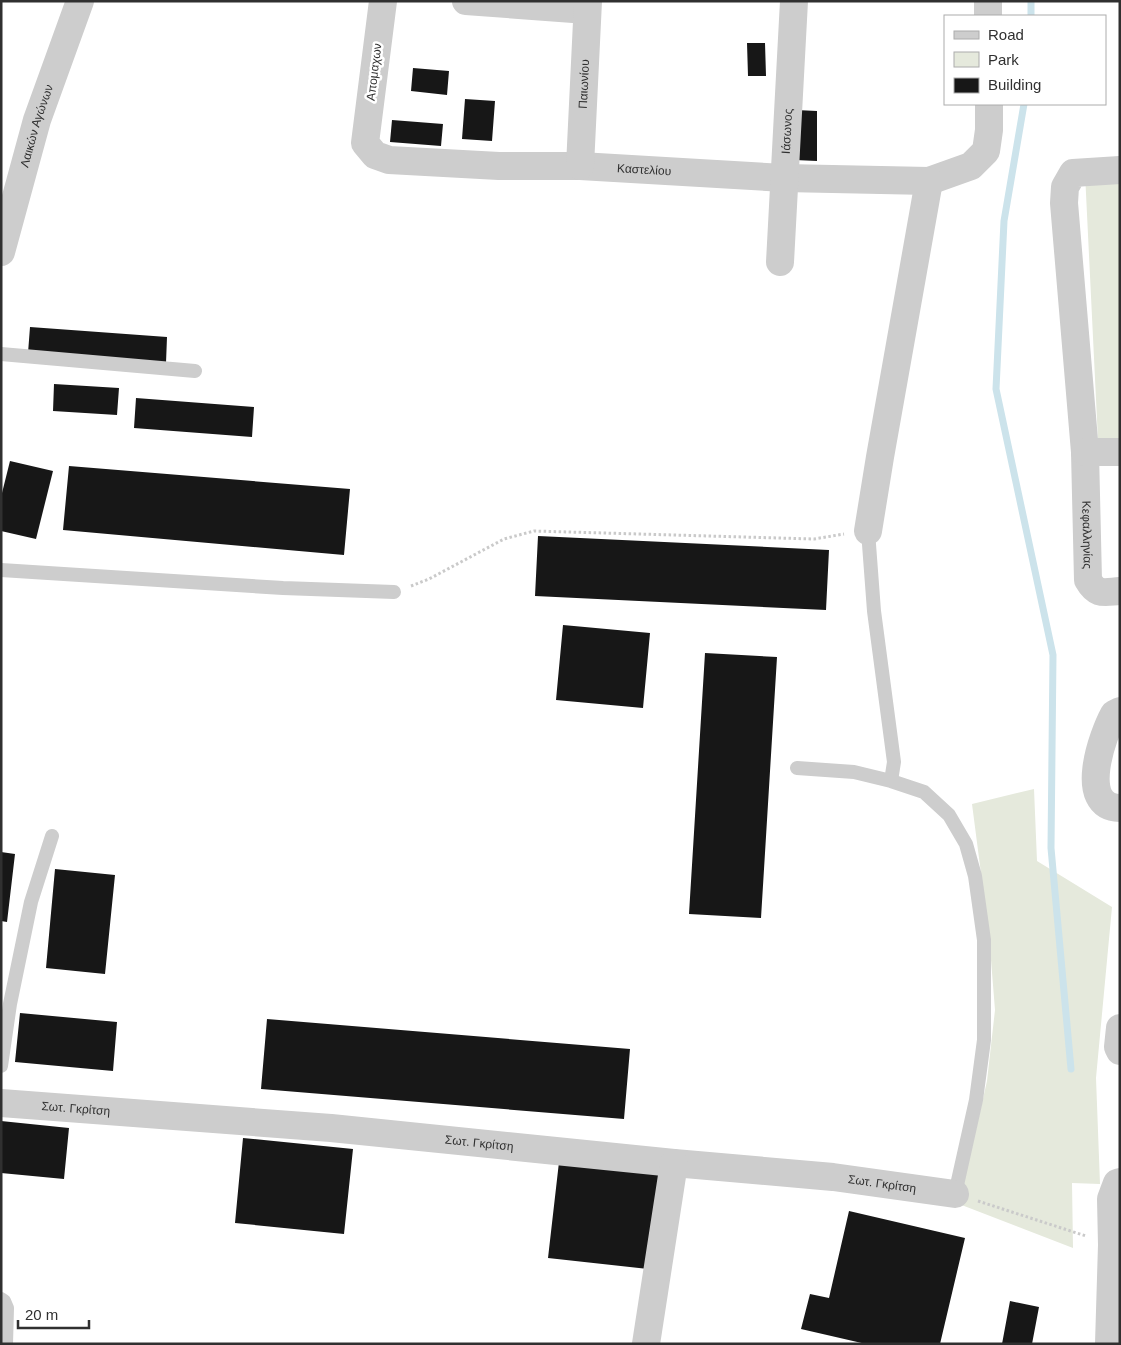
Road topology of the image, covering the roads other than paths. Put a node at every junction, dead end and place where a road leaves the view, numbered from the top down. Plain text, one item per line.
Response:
1 (80, 1) edge
2 (383, 1) edge
3 (466, 1) edge
4 (794, 1) edge
5 (988, 1) edge
6 (587, 6) edge
7 (988, 15) edge
8 (989, 105) edge
9 (365, 143) joint
10 (580, 166) junction
11 (1120, 170) edge
12 (784, 178) junction
13 (930, 181) junction
14 (1, 252) edge
15 (780, 262) dead end
16 (1, 354) edge
17 (195, 370) dead end
18 (1085, 452) junction
19 (1120, 452) edge
20 (868, 531) joint
21 (1, 570) edge
22 (1120, 591) edge
23 (394, 592) road end
24 (1120, 712) edge
25 (797, 768) dead end
26 (891, 781) junction
27 (1120, 808) edge
28 (52, 836) dead end
29 (1120, 1028) edge
30 (1120, 1051) edge
31 (1, 1066) edge
32 (1, 1103) edge
33 (674, 1163) junction
34 (1116, 1190) edge
35 (956, 1194) joint
36 (1115, 1259) edge
37 (1, 1300) edge
38 (1113, 1330) edge
39 (6, 1344) edge
40 (646, 1344) edge

1 - 14 street, Λαικών Αγώνων
2 - 9 street, Απομαχων
3 - 6 street
4 - 12 street, Ιάσωνος
5 - 7 street
6 - 10 street, Παιωνίου
8 - 13 street
9 - 10 street, Καστελίου
10 - 12 street, Καστελίου
11 - 18 street
12 - 13 street, Καστελίου
12 - 15 street, Ιάσωνος
13 - 20 street
16 - 17 lane
18 - 19 street
18 - 22 street, Κεφαλληνίας
20 - 26 lane
21 - 23 lane
24 - 27 street
25 - 26 lane
26 - 35 lane
28 - 31 lane
29 - 30 street
32 - 33 street, Σωτ. Γκρίτση
33 - 35 street, Σωτ. Γκρίτση
33 - 40 street
34 - 36 street
36 - 38 street
37 - 39 lane

